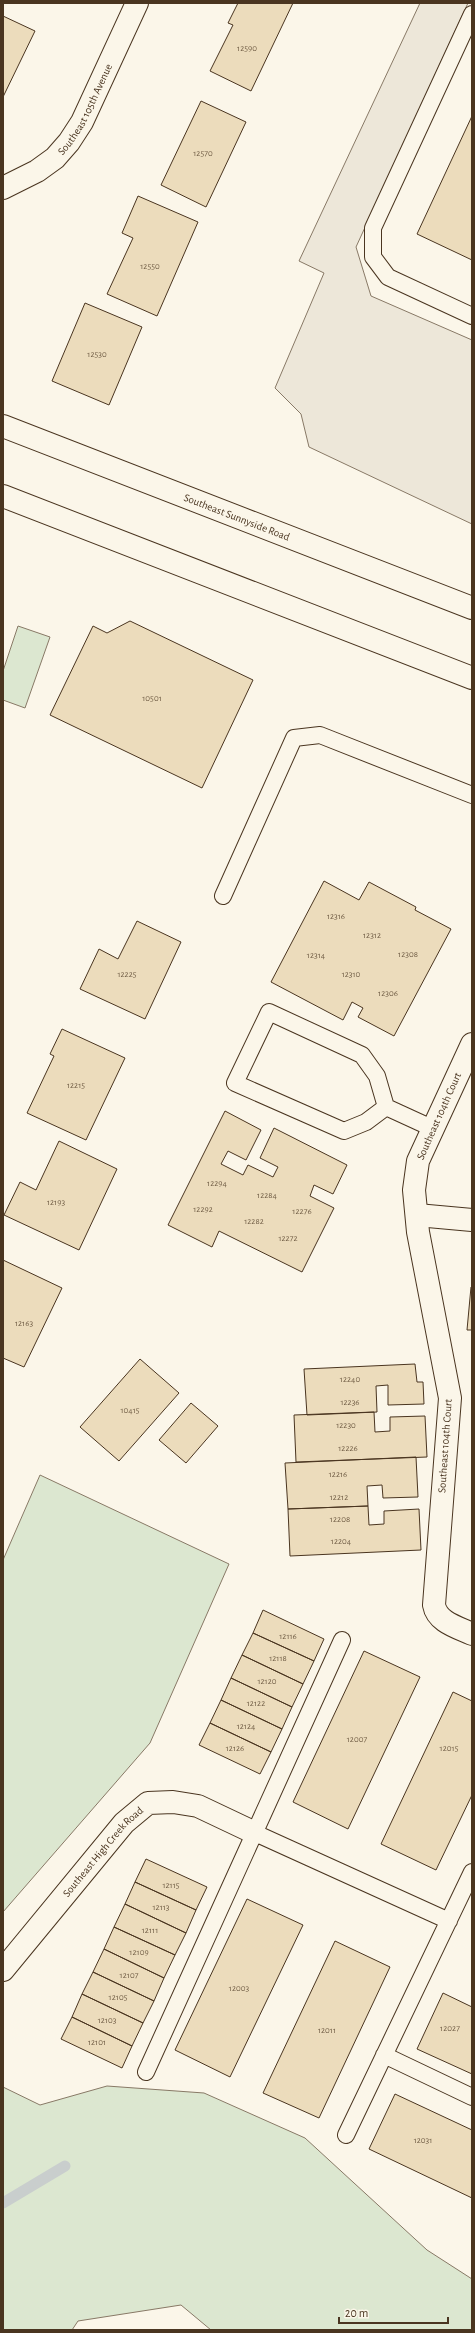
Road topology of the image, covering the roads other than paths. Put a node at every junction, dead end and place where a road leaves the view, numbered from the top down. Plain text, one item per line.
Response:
1 (137, 3) edge
2 (472, 14) edge
3 (3, 188) edge
4 (472, 316) edge
5 (3, 426) edge
6 (3, 496) edge
7 (472, 608) edge
8 (472, 678) edge
9 (472, 795) edge
10 (223, 896) dead end
11 (472, 1044) edge
12 (386, 1107) junction
13 (434, 1129) junction
14 (417, 1215) junction
15 (472, 1220) edge
16 (472, 1634) edge
17 (342, 1640) dead end
18 (255, 1833) junction
19 (472, 1872) edge
20 (449, 1921) junction
21 (3, 1970) edge
22 (384, 2055) junction
23 (146, 2072) dead end
24 (472, 2097) edge
25 (346, 2135) dead end

1 - 3 street, Southeast 105th Avenue
2 - 4 lane
5 - 7 street, Southeast Sunnyside Road
6 - 8 street
9 - 10 lane
11 - 13 street, Southeast 104th Court
12 - 12 lane
12 - 13 lane
13 - 14 street, Southeast 104th Court
14 - 15 street
14 - 16 street, Southeast 104th Court
17 - 18 lane
18 - 20 lane
18 - 21 street, Southeast High Creek Road
18 - 23 lane
19 - 20 lane
20 - 22 lane
22 - 24 lane
22 - 25 lane

